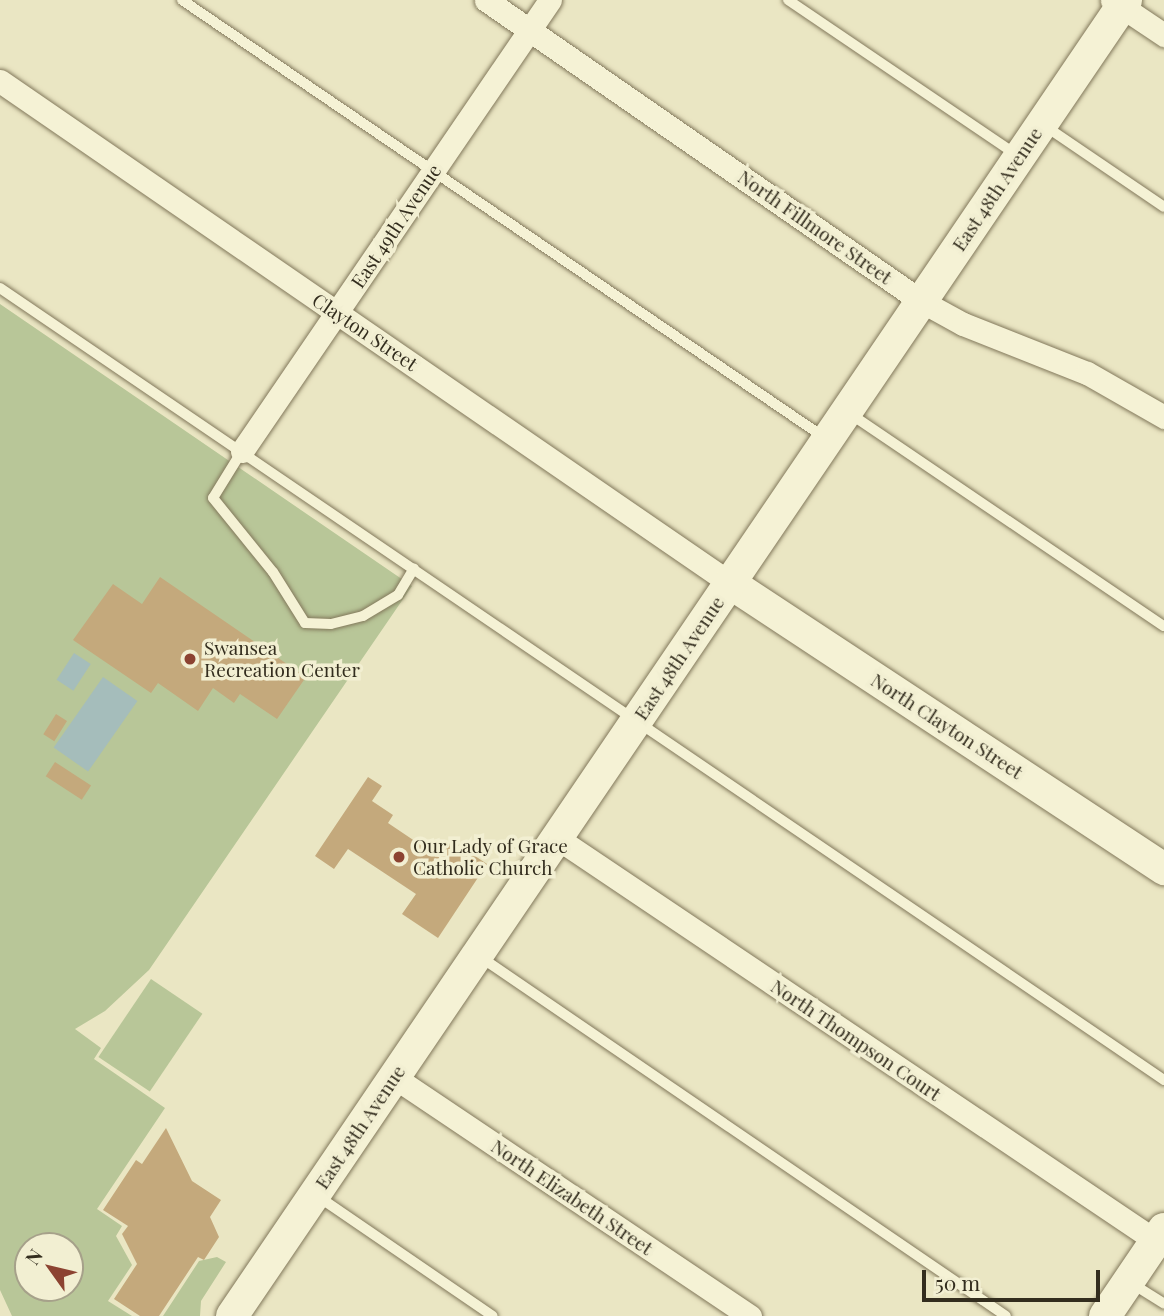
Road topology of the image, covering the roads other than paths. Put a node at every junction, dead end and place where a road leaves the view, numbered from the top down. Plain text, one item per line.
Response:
1 (182, 0) edge
2 (486, 0) edge
3 (550, 0) edge
4 (788, 0) edge
5 (1120, 2) edge
6 (529, 29) junction
7 (1164, 35) edge
8 (0, 81) edge
9 (1042, 124) junction
10 (1020, 157) junction
11 (434, 171) junction
12 (1164, 207) edge
13 (0, 288) edge
14 (921, 301) junction
15 (337, 314) junction
16 (847, 411) junction
17 (1164, 417) edge
18 (828, 439) junction
19 (242, 452) junction
20 (414, 568) junction
21 (730, 583) junction
22 (1164, 626) edge
23 (637, 719) junction
24 (557, 838) junction
25 (1164, 869) edge
26 (477, 955) junction
27 (394, 1077) junction
28 (1164, 1080) edge
29 (314, 1194) junction
30 (1160, 1235) edge
31 (1129, 1281) junction
32 (1164, 1304) edge
33 (232, 1316) edge
34 (493, 1316) edge
35 (750, 1316) edge
36 (1006, 1316) edge
37 (1105, 1316) edge

1 - 11 lane
2 - 6 street, North Fillmore Street
3 - 6 street, East 49th Avenue
4 - 10 lane
5 - 7 street
5 - 9 street, East 48th Avenue
6 - 11 street, East 49th Avenue
6 - 14 street, North Fillmore Street
8 - 15 street, Clayton Street
9 - 10 street, East 48th Avenue
9 - 12 lane
10 - 14 street, East 48th Avenue
11 - 15 street, East 49th Avenue
11 - 18 lane
13 - 19 lane
14 - 16 street, East 48th Avenue
14 - 17 street, North Fillmore Street
15 - 19 street, East 49th Avenue
15 - 21 street, Clayton Street
16 - 18 street, East 48th Avenue
16 - 22 lane
18 - 21 street, East 48th Avenue
19 - 20 lane
19 - 20 lane
20 - 23 lane
21 - 23 street, East 48th Avenue
21 - 25 street, North Clayton Street
23 - 24 street, East 48th Avenue
23 - 28 lane
24 - 26 street, East 48th Avenue
24 - 30 street, North Thompson Court
26 - 27 street, East 48th Avenue
26 - 36 lane
27 - 29 street, East 48th Avenue
27 - 35 street, North Elizabeth Street
29 - 33 street, East 48th Avenue
29 - 34 lane
30 - 31 street
31 - 32 lane
31 - 37 street

